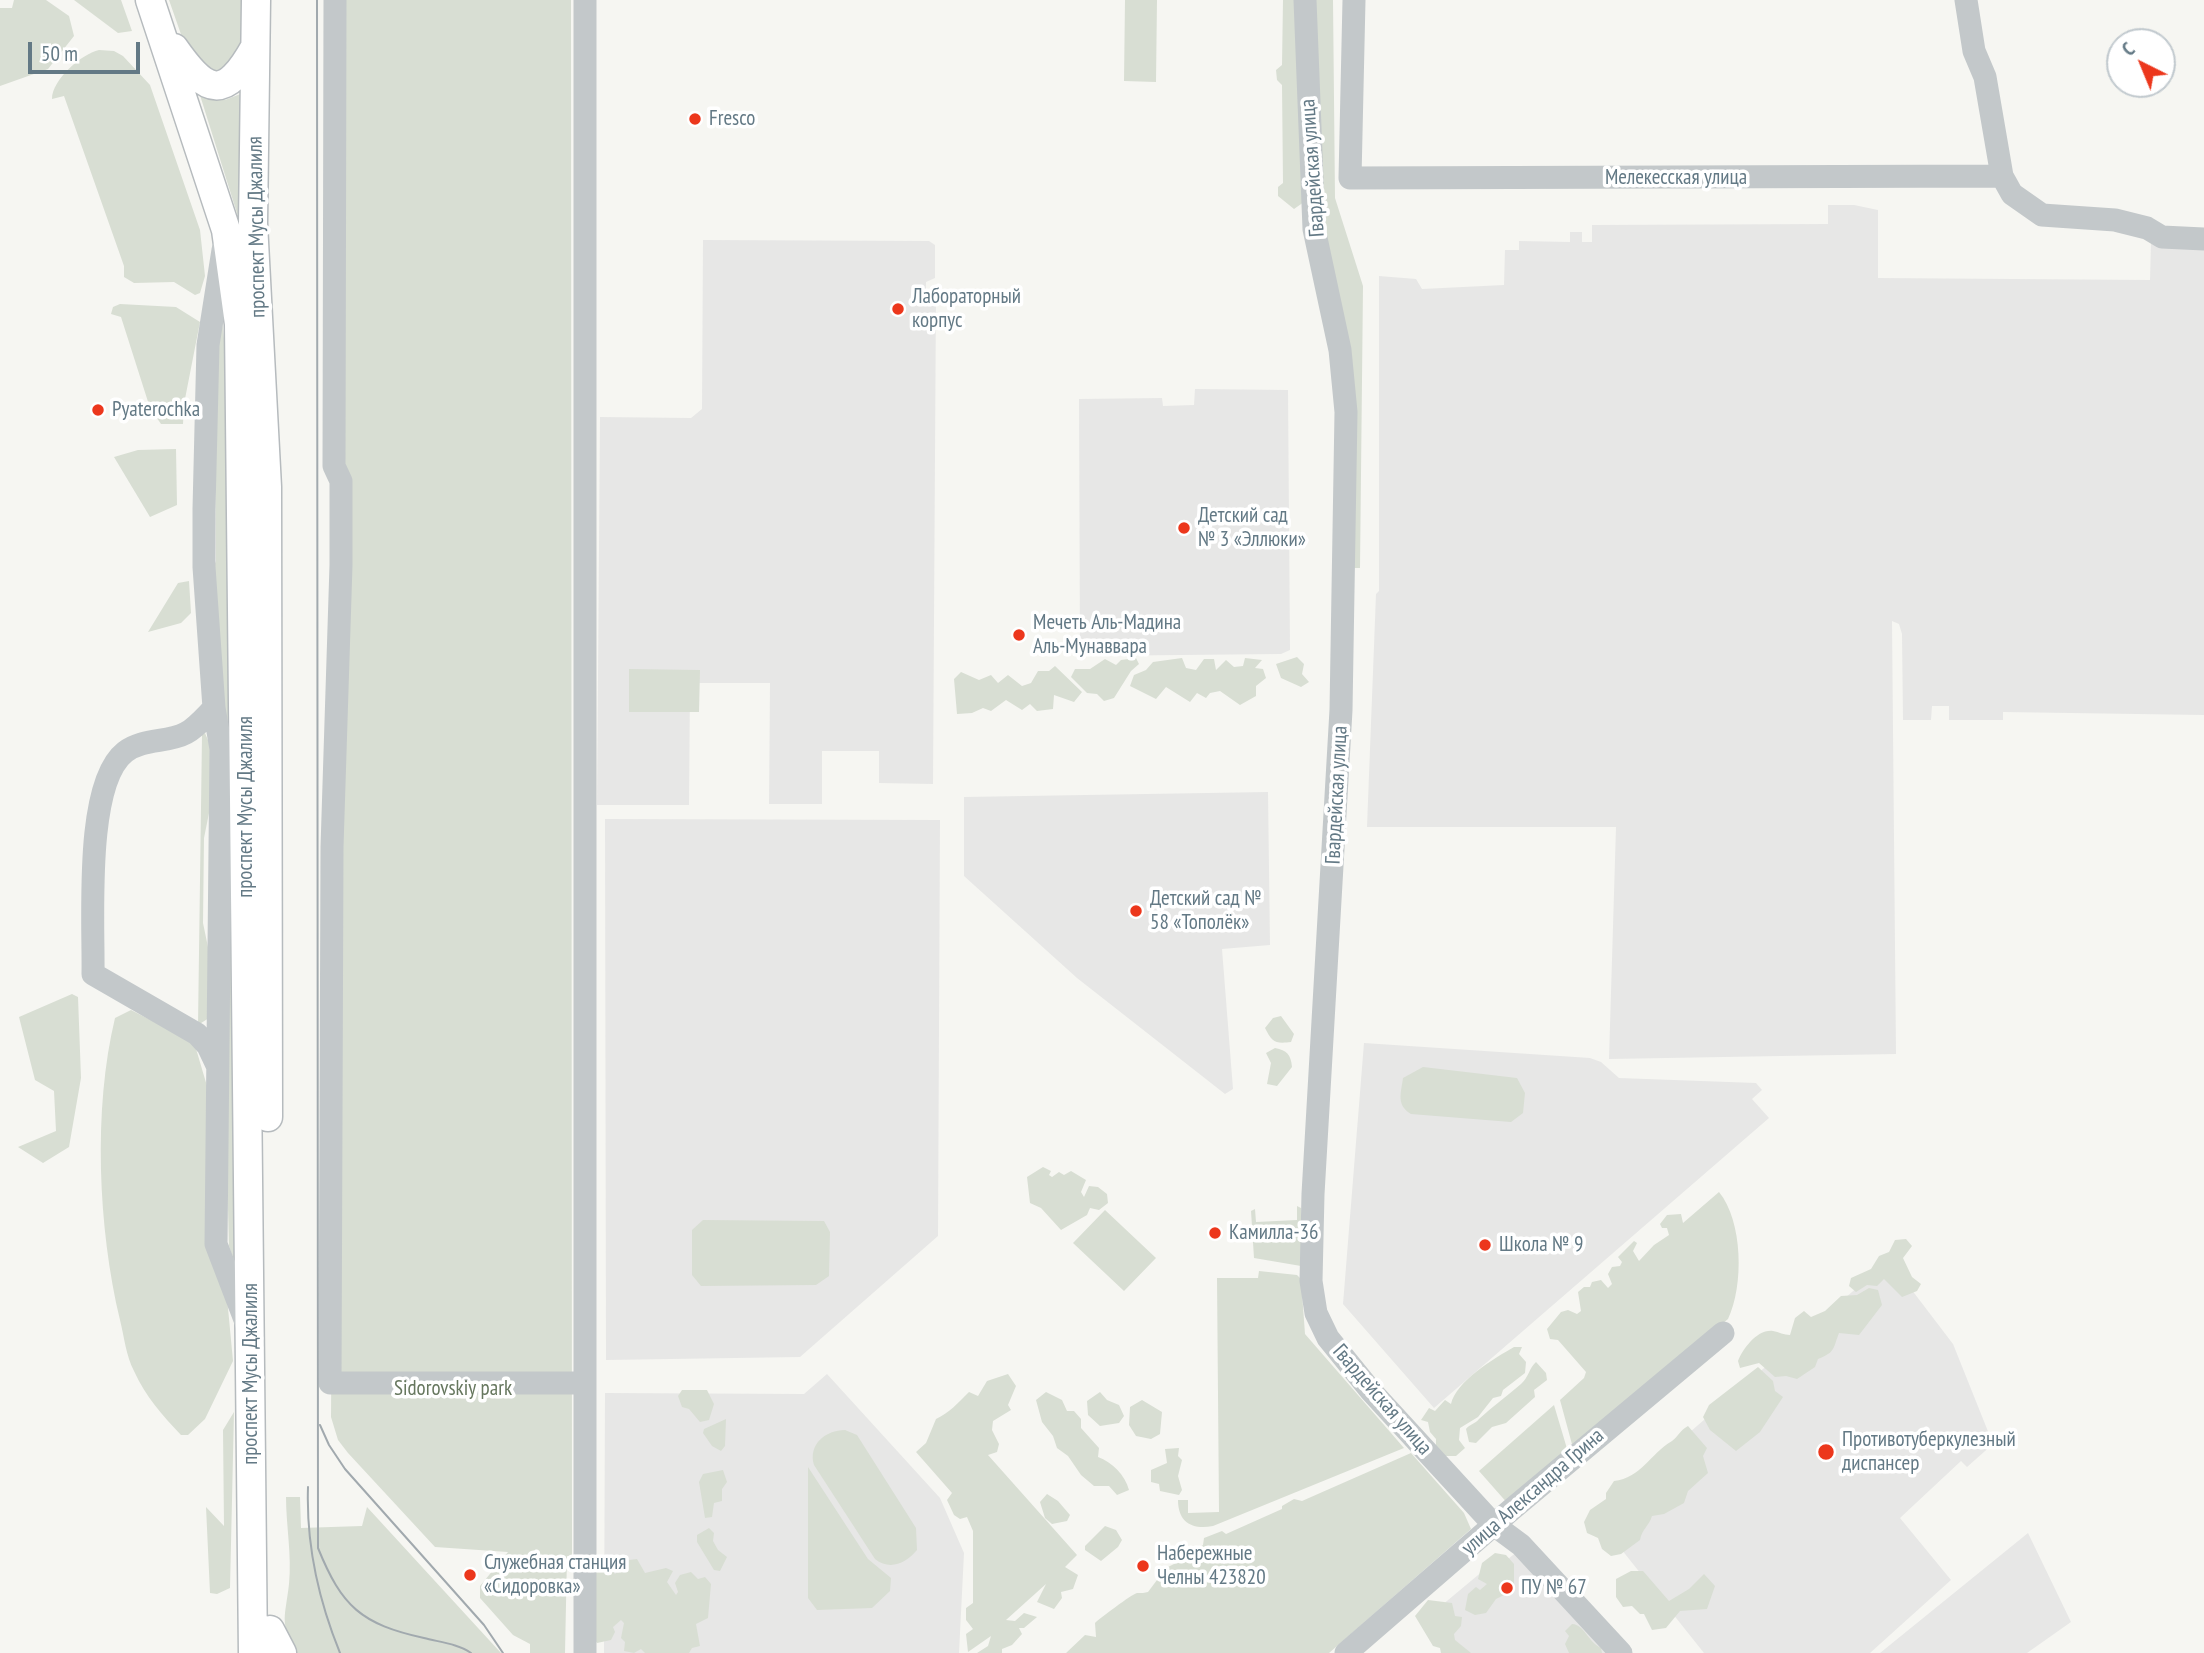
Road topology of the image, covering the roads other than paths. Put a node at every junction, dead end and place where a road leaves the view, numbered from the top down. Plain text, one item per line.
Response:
1 (256, 0) edge
2 (335, 0) edge
3 (584, 0) edge
4 (1305, 0) edge
5 (1354, 0) edge
6 (1966, 0) edge
7 (154, 13) edge
8 (254, 47) junction
9 (2002, 176) junction
10 (226, 230) junction
11 (2204, 239) edge
12 (214, 708) junction
13 (217, 1065) junction
14 (1723, 1333) dead end
15 (250, 1334) junction
16 (585, 1383) junction
17 (1494, 1525) junction
18 (266, 1643) edge
19 (242, 1653) edge
20 (585, 1653) edge
21 (1346, 1653) edge
22 (1621, 1653) edge

1 - 8 main road, проспект Мусы Джалиля
2 - 16 street
3 - 16 street
4 - 17 street, Гвардейская улица
5 - 9 street, Мелекесская улица
6 - 9 street
7 - 8 main road
7 - 10 main road, проспект Мусы Джалиля
8 - 18 main road, проспект Мусы Джалиля
9 - 11 street
10 - 12 street
10 - 15 main road, проспект Мусы Джалиля
12 - 13 street
12 - 13 street
13 - 15 street
14 - 17 street, улица Александра Грина
15 - 18 main road, проспект Мусы Джалиля
16 - 20 street
17 - 21 street, улица Александра Грина
17 - 22 street, Гвардейская улица
18 - 19 main road

